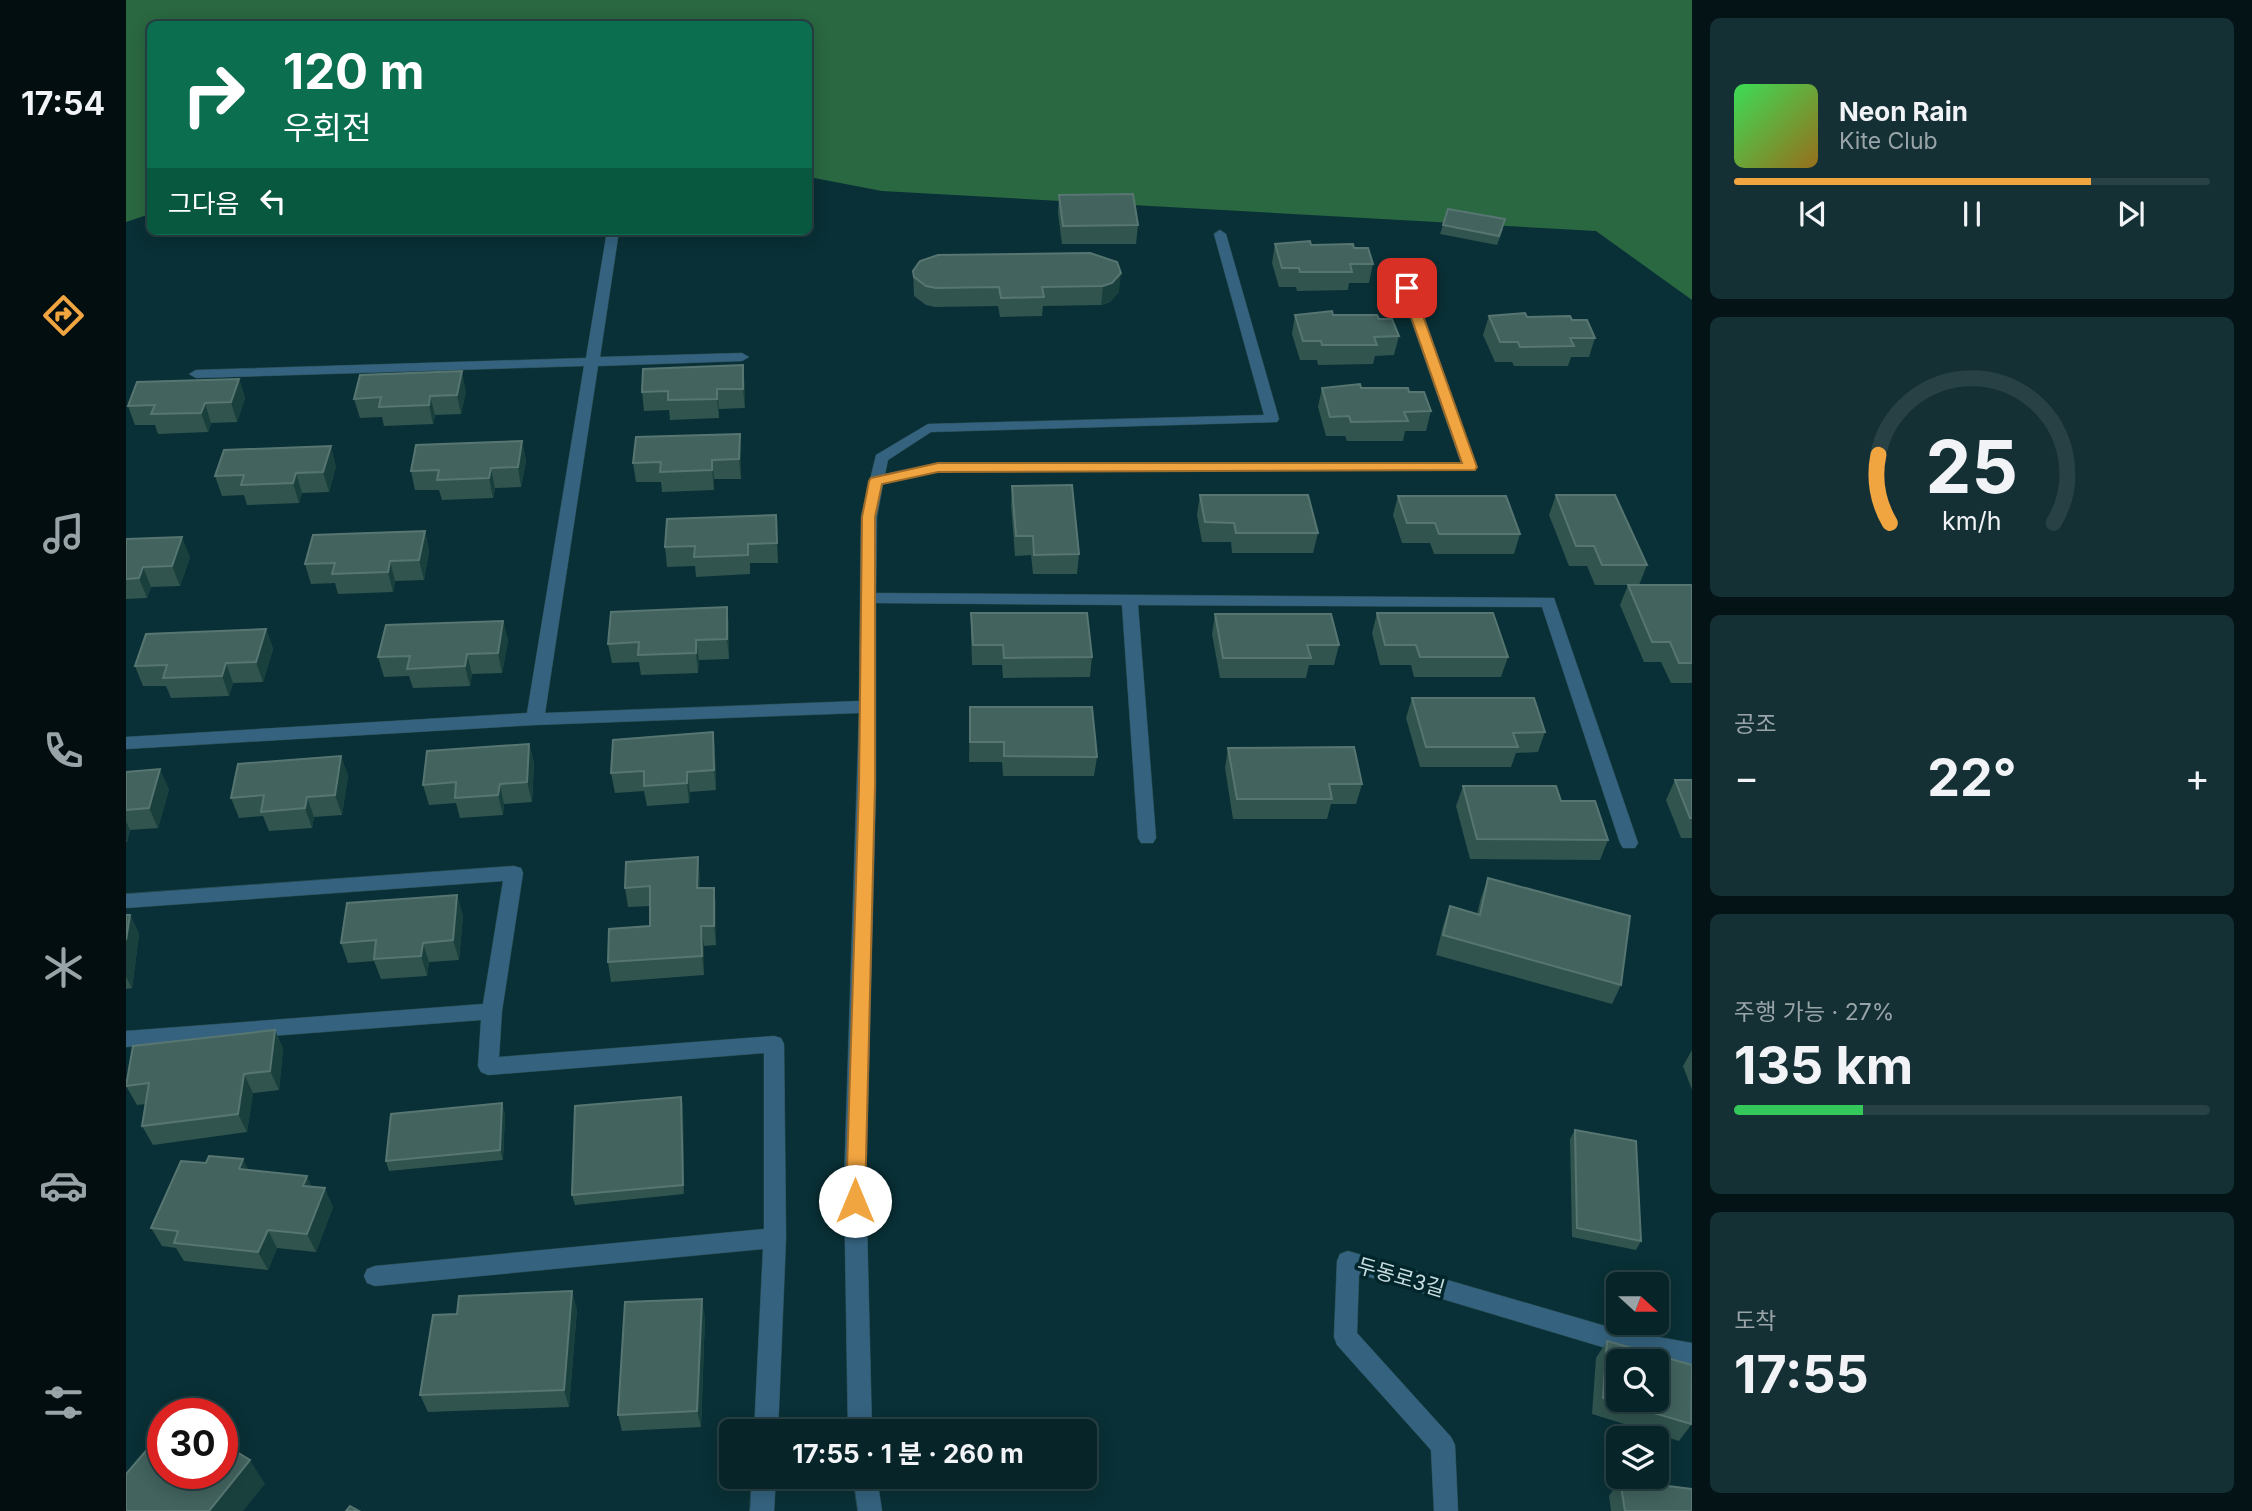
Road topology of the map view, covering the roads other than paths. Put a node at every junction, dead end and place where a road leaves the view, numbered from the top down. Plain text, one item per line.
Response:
1 (1220, 234) dead end
2 (612, 235) edge
3 (1407, 288) dead end
4 (742, 357) dead end
5 (592, 361) junction
6 (196, 374) dead end
7 (876, 481) junction
8 (868, 598) junction
9 (1130, 600) junction
10 (867, 707) junction
11 (535, 719) junction
12 (126, 743) edge
13 (1147, 838) dead end
14 (1629, 843) dead end
15 (126, 901) edge
16 (492, 1011) junction
17 (126, 1039) edge
18 (775, 1238) junction
19 (375, 1276) dead end
20 (1692, 1354) edge
21 (767, 1419) edge
22 (860, 1419) edge
23 (763, 1489) edge
24 (867, 1489) edge
25 (762, 1511) edge
26 (870, 1511) edge
27 (1446, 1511) edge

1 - 7 street
2 - 5 street
3 - 7 street
4 - 5 street
5 - 6 street
5 - 11 street
7 - 8 street
8 - 9 street
8 - 10 street
9 - 13 street
9 - 14 street
10 - 11 street
10 - 22 street
11 - 12 street
15 - 16 street
16 - 17 street
16 - 18 street
18 - 19 street
18 - 21 street
20 - 27 street, 두동로3길
23 - 25 street
24 - 26 street

